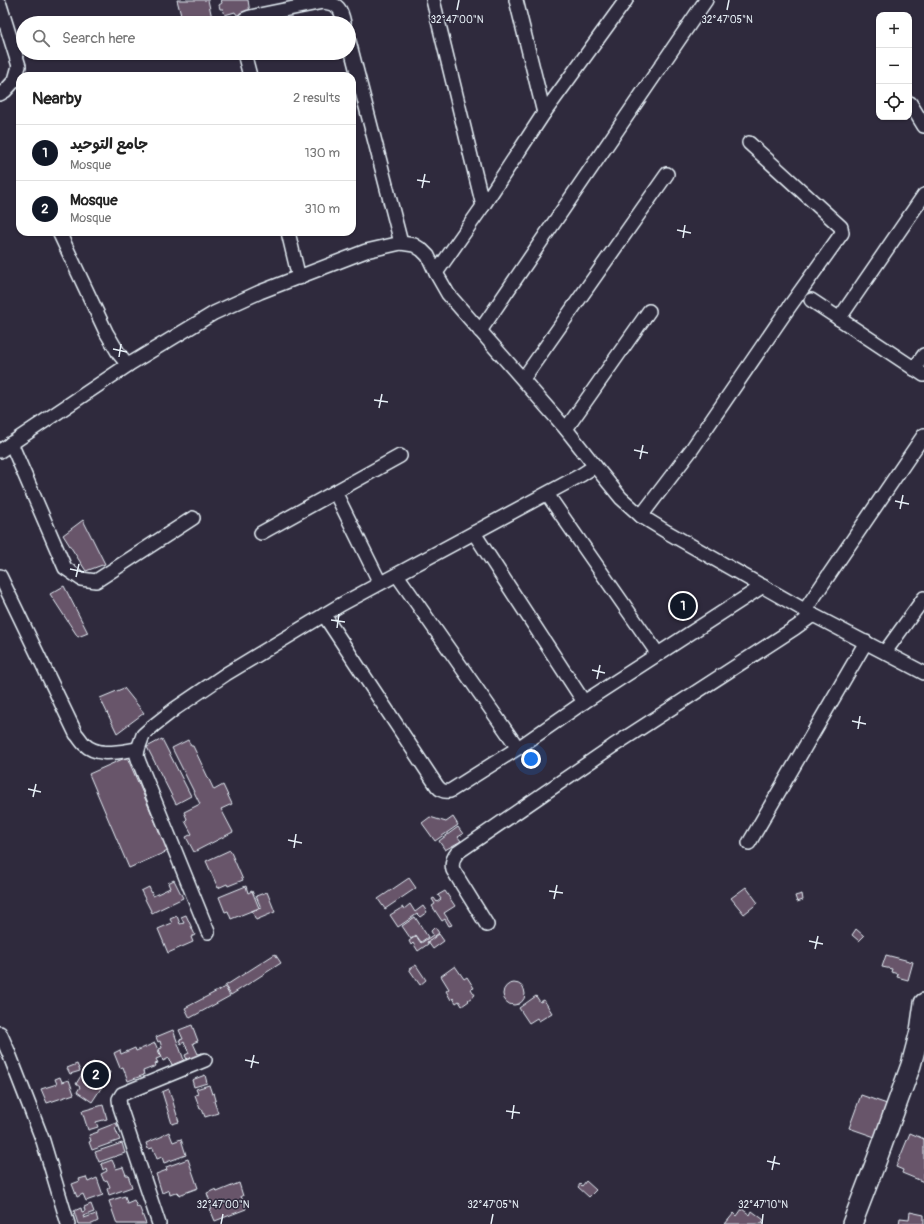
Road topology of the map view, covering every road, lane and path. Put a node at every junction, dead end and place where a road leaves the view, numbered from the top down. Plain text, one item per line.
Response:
1 (433, 0) edge
2 (516, 0) edge
3 (626, 0) edge
4 (706, 0) edge
5 (0, 5) edge
6 (255, 16) edge
7 (343, 16) edge
8 (16, 56) edge
9 (17, 60) edge
10 (246, 60) edge
11 (354, 60) edge
12 (17, 72) edge
13 (249, 72) edge
14 (16, 76) edge
15 (0, 94) edge
16 (912, 106) edge
17 (544, 113) junction
18 (924, 126) edge
19 (749, 143) dead end
20 (667, 174) dead end
21 (924, 195) edge
22 (483, 206) junction
23 (62, 236) edge
24 (289, 236) edge
25 (401, 243) junction
26 (436, 273) junction
27 (299, 278) junction
28 (811, 300) dead end
29 (649, 311) dead end
30 (838, 319) junction
31 (480, 331) junction
32 (924, 355) edge
33 (128, 365) junction
34 (919, 372) edge
35 (523, 379) junction
36 (566, 429) junction
37 (924, 435) edge
38 (11, 443) junction
39 (0, 451) edge
40 (400, 456) dead end
41 (595, 466) junction
42 (335, 492) junction
43 (547, 494) junction
44 (641, 516) junction
45 (193, 518) dead end
46 (474, 533) junction
47 (261, 534) dead end
48 (397, 575) junction
49 (0, 576) edge
50 (380, 583) junction
51 (763, 586) junction
52 (924, 598) edge
53 (809, 613) junction
54 (324, 615) junction
55 (866, 642) junction
56 (886, 652) junction
57 (658, 654) junction
58 (924, 673) edge
59 (584, 702) junction
60 (518, 748) junction
61 (138, 749) junction
62 (749, 843) dead end
63 (487, 925) dead end
64 (208, 932) dead end
65 (924, 1003) edge
66 (0, 1033) edge
67 (205, 1060) dead end
68 (68, 1224) edge
69 (159, 1224) edge
70 (852, 1224) edge

1 - 22 street
2 - 17 street
3 - 17 street
4 - 31 street
5 - 8 street
6 - 7 street
9 - 12 street
10 - 13 street
11 - 25 street
14 - 15 street
16 - 18 street
17 - 22 street
19 - 44 street
20 - 35 street
21 - 30 street
22 - 26 street
23 - 33 street
24 - 27 street
25 - 26 street
25 - 27 street
26 - 31 street
27 - 33 street
28 - 30 street
29 - 36 street
30 - 34 street
31 - 35 street
32 - 34 street
33 - 38 street
35 - 36 street
36 - 41 street
37 - 53 street
38 - 39 street
38 - 45 street
40 - 42 street
41 - 43 street
41 - 44 street
42 - 47 street
42 - 50 street
43 - 46 street
43 - 57 street
44 - 51 street
46 - 48 street
46 - 59 street
48 - 50 street
48 - 60 street
49 - 61 street
50 - 54 street
51 - 53 street
51 - 57 street
52 - 56 street
53 - 55 street
53 - 63 street
54 - 60 street
54 - 61 street
55 - 56 street
55 - 62 street
56 - 58 street
57 - 59 street
59 - 60 street
61 - 64 street
65 - 70 street
66 - 68 street
67 - 69 street

